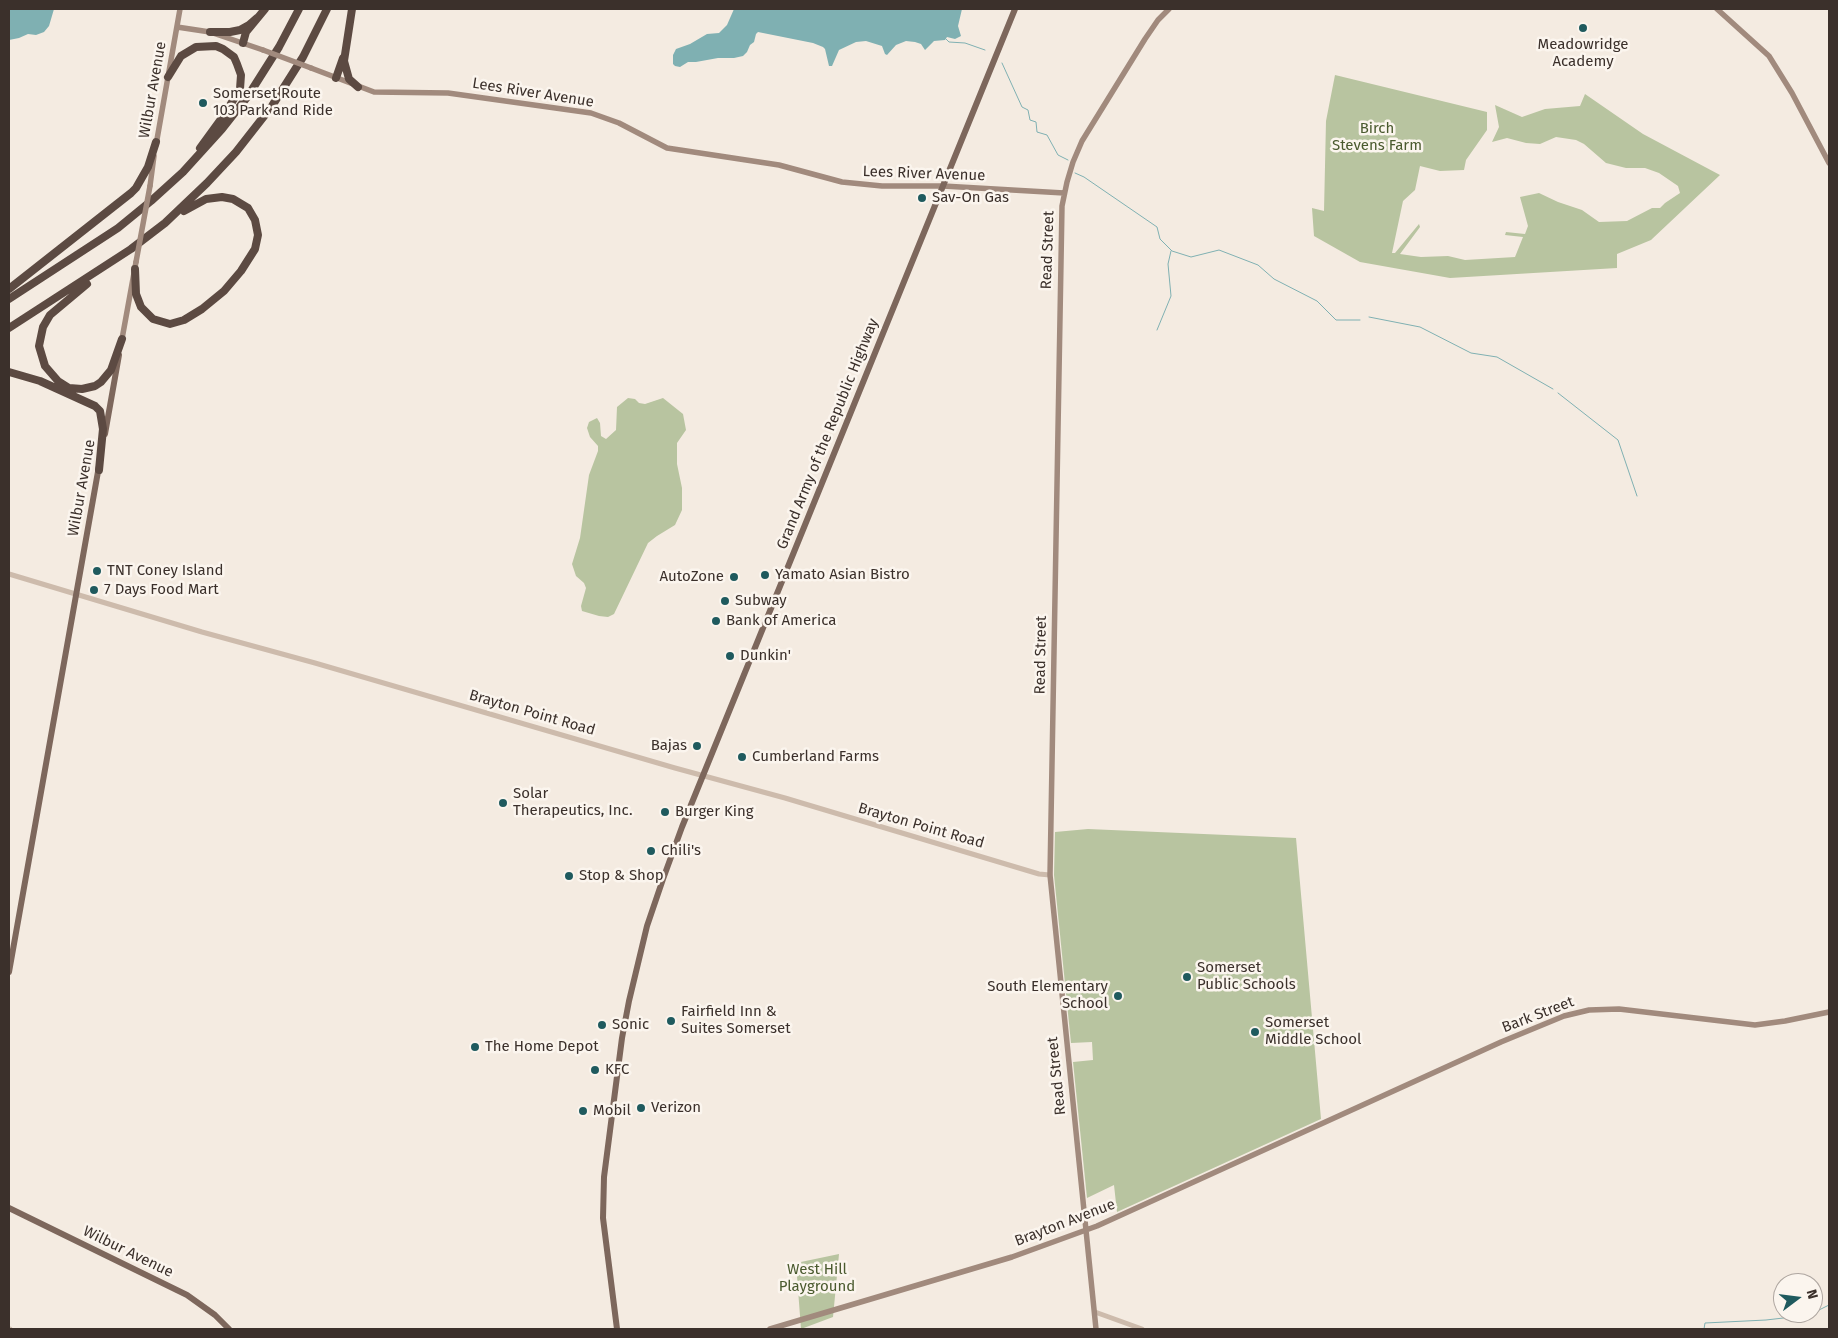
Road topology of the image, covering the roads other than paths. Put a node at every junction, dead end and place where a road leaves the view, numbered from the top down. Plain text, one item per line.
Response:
1 (180, 9) edge
2 (265, 9) edge
3 (299, 9) edge
4 (328, 9) edge
5 (352, 9) edge
6 (1015, 9) edge
7 (1169, 9) edge
8 (1717, 9) edge
9 (257, 18) junction
10 (177, 27) junction
11 (210, 32) junction
12 (347, 41) junction
13 (243, 43) junction
14 (168, 77) junction
15 (336, 78) junction
16 (358, 87) junction
17 (156, 142) junction
18 (1829, 163) edge
19 (173, 182) junction
20 (943, 186) junction
21 (1064, 193) junction
22 (154, 232) junction
23 (119, 258) junction
24 (136, 266) junction
25 (9, 289) edge
26 (9, 299) edge
27 (9, 328) edge
28 (122, 339) junction
29 (9, 372) edge
30 (98, 470) junction
31 (9, 574) edge
32 (76, 594) junction
33 (703, 776) junction
34 (1050, 874) junction
35 (9, 972) edge
36 (1829, 1012) edge
37 (1357, 1107) joint
38 (9, 1208) edge
39 (1085, 1230) junction
40 (1094, 1312) junction
41 (229, 1329) edge
42 (617, 1329) edge
43 (770, 1329) edge
44 (1096, 1329) edge
45 (1142, 1329) edge

1 - 10 main road, Wilbur Avenue
2 - 9 highway
3 - 19 highway
4 - 22 highway
5 - 12 highway
6 - 20 main road
7 - 21 main road, Read Street
8 - 18 main road
9 - 11 highway
9 - 13 highway
10 - 11 main road, Lees River Avenue
10 - 14 main road, Wilbur Avenue
11 - 13 main road, Lees River Avenue
12 - 15 highway
12 - 16 highway
13 - 15 main road, Lees River Avenue, bridge
14 - 17 main road, Wilbur Avenue
14 - 19 highway
15 - 16 main road, Lees River Avenue
16 - 20 main road, Lees River Avenue
17 - 24 main road, Wilbur Avenue, bridge
17 - 25 highway
19 - 26 highway
20 - 21 main road, Lees River Avenue
20 - 33 main road, Grand Army of the Republic Highway
21 - 34 main road, Read Street
22 - 23 highway
22 - 24 highway
23 - 27 highway
23 - 28 highway
24 - 28 main road, Wilbur Avenue
28 - 30 main road, Wilbur Avenue
29 - 30 highway
30 - 32 main road, Wilbur Avenue
31 - 32 street, Brayton Point Road
32 - 33 street, Brayton Point Road
32 - 35 main road, Wilbur Avenue
33 - 34 street, Brayton Point Road
33 - 42 main road, Grand Army of the Republic Highway
34 - 39 main road, Read Street
36 - 37 main road, Bark Street
37 - 39 main road, Brayton Avenue
38 - 41 main road, Wilbur Avenue
39 - 40 main road, Read Street
39 - 43 main road, Brayton Avenue
40 - 44 main road, Read Street
40 - 45 street

